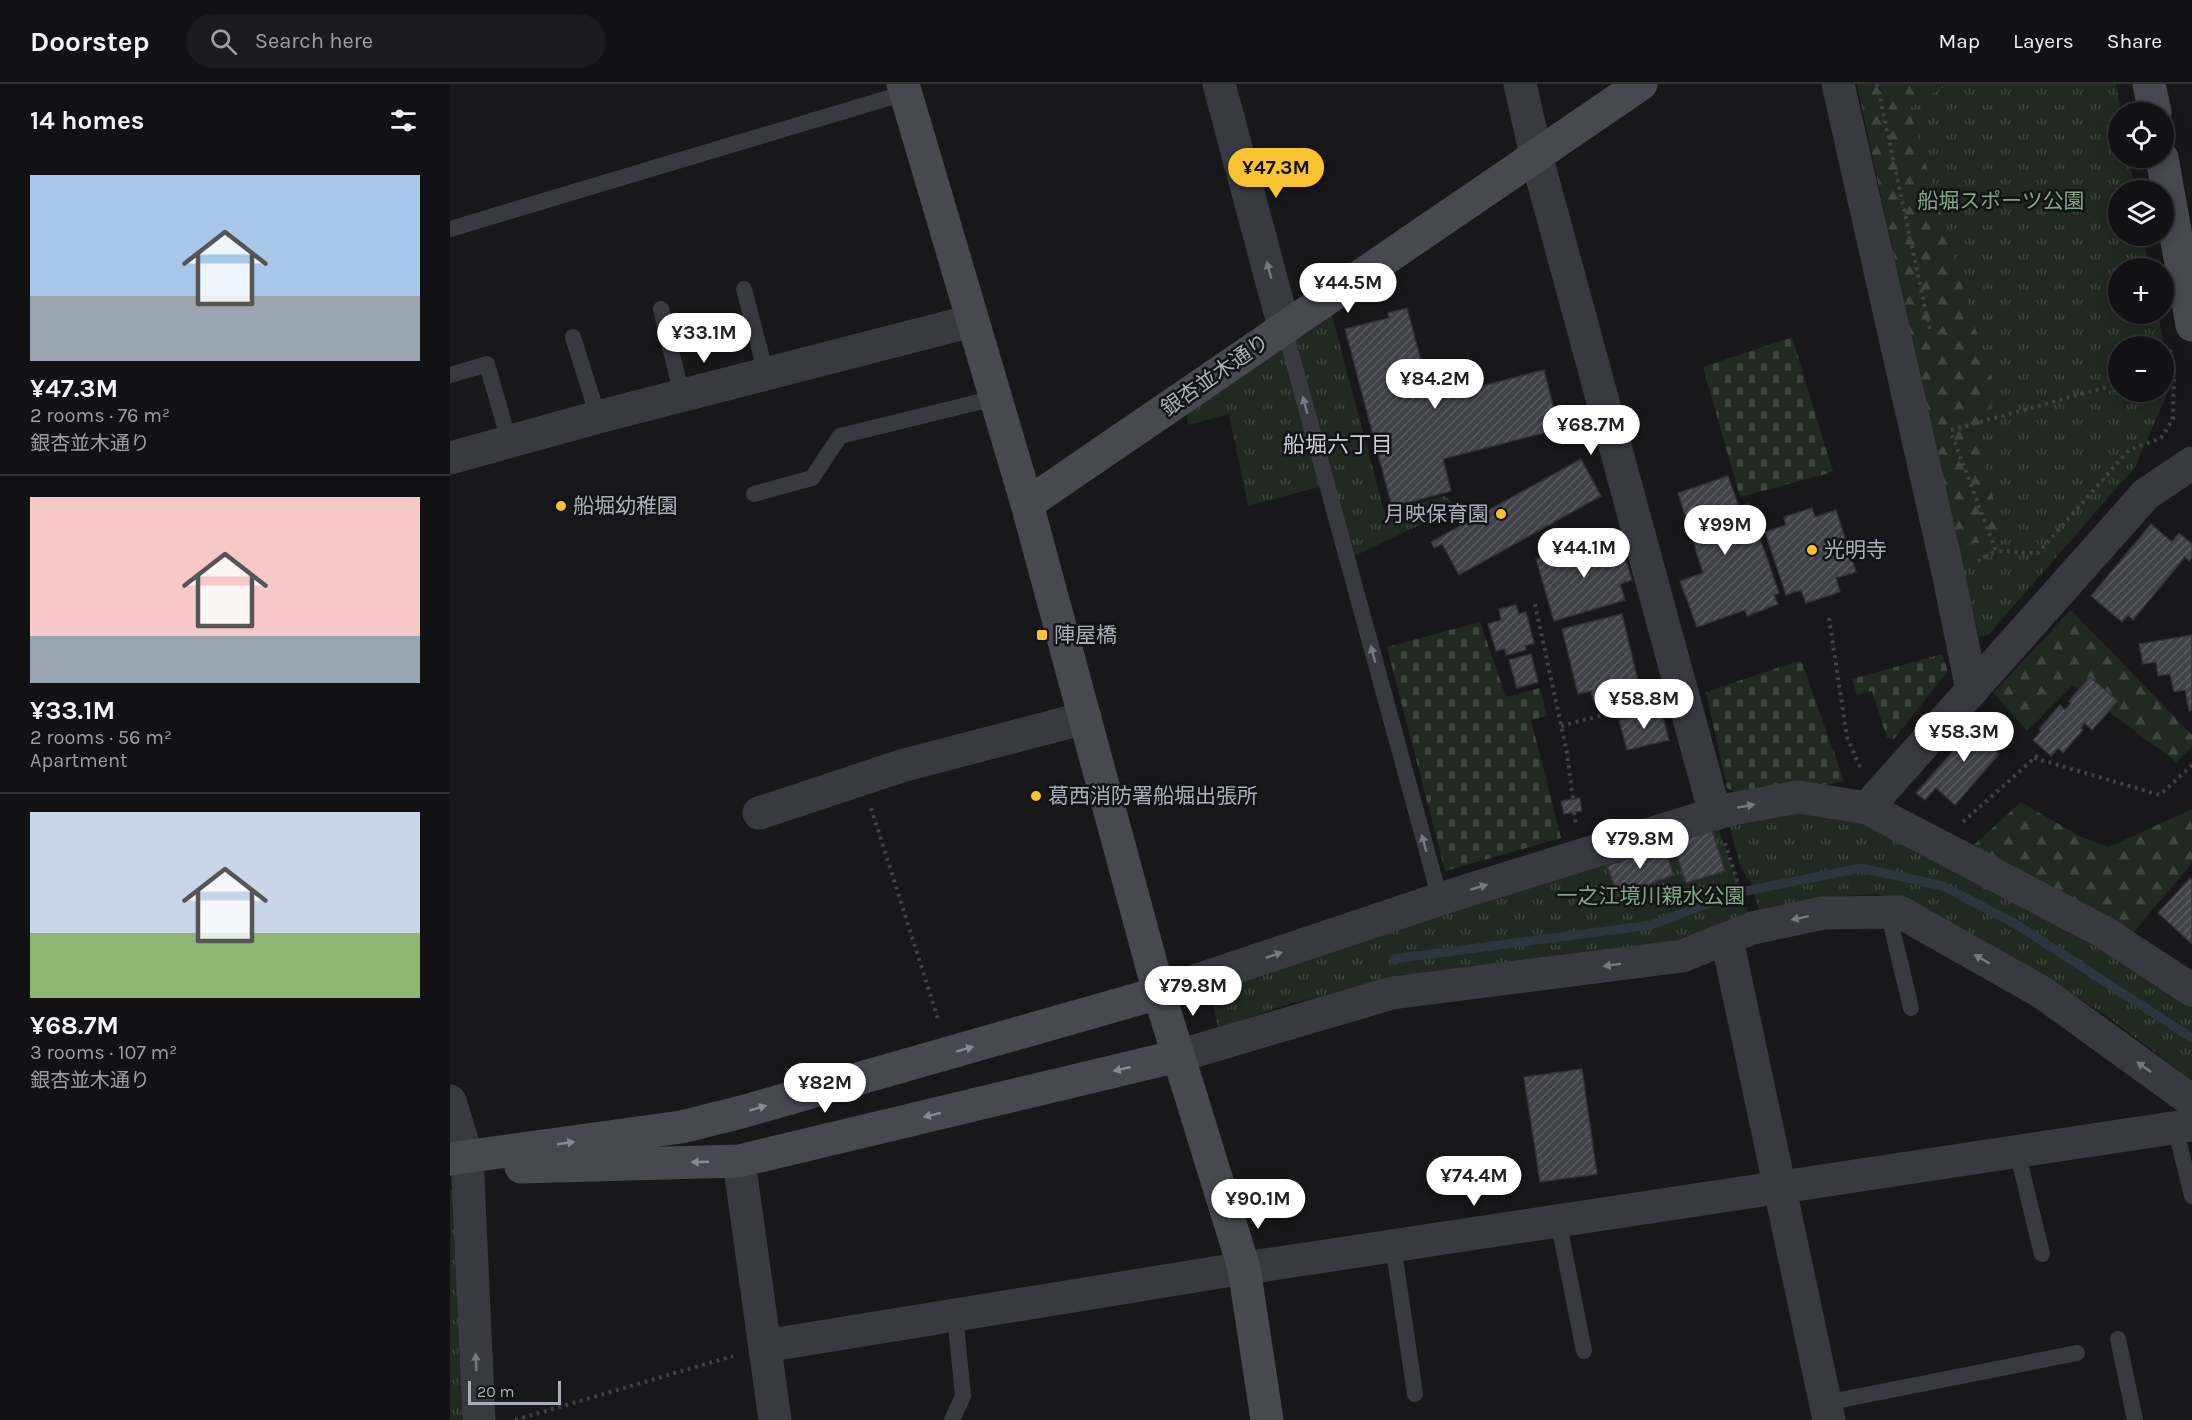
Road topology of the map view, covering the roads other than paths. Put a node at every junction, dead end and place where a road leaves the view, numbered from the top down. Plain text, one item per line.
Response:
1 (1219, 84) edge
2 (1520, 84) edge
3 (1641, 84) edge
4 (1838, 84) edge
5 (2150, 84) edge
6 (904, 89) edge
7 (2153, 102) edge
8 (1536, 155) junction
9 (2163, 168) edge
10 (450, 229) edge
11 (744, 289) dead end
12 (661, 309) dead end
13 (972, 321) junction
14 (1284, 327) junction
15 (2181, 336) edge
16 (573, 337) dead end
17 (766, 374) junction
18 (450, 375) edge
19 (682, 396) junction
20 (995, 398) junction
21 (598, 417) junction
22 (509, 441) junction
23 (450, 458) edge
24 (2192, 463) edge
25 (754, 494) dead end
26 (1027, 504) junction
27 (1972, 690) junction
28 (1085, 718) junction
29 (1871, 805) junction
30 (759, 813) dead end
31 (1715, 814) junction
32 (1440, 899) junction
33 (1888, 912) junction
34 (1740, 934) junction
35 (2192, 990) edge
36 (1159, 993) junction
37 (1911, 1008) dead end
38 (1178, 1056) junction
39 (450, 1101) edge
40 (2186, 1118) edge
41 (2018, 1151) junction
42 (458, 1158) edge
43 (740, 1161) junction
44 (1780, 1186) junction
45 (2192, 1196) edge
46 (1558, 1220) junction
47 (1393, 1245) junction
48 (2042, 1254) dead end
49 (1244, 1268) junction
50 (955, 1315) junction
51 (2118, 1339) dead end
52 (765, 1346) junction
53 (1584, 1351) dead end
54 (2077, 1353) dead end
55 (1414, 1394) dead end
56 (1827, 1412) edge
57 (479, 1420) edge
58 (775, 1420) edge
59 (952, 1420) edge
60 (1267, 1420) edge
61 (2134, 1420) edge

14 -> 1 street
2 - 8 street
3 - 8 street, 銀杏並木通り
4 - 27 street
5 - 7 street
6 - 10 lane
6 - 13 street
8 - 14 street, 銀杏並木通り
8 - 31 street
9 - 15 street
11 - 17 lane
12 - 19 lane
13 - 17 street
13 - 20 street
14 - 26 street, 銀杏並木通り
32 -> 14 lane
16 - 21 lane
17 - 19 street
18 - 22 lane
19 - 21 street
20 - 25 lane
20 - 26 street
21 - 22 street
22 - 23 street
24 - 27 street
26 - 28 street
27 - 29 street
28 - 30 street
28 - 36 street
31 -> 29 street
29 - 35 street
32 -> 31 street
36 -> 32 street
33 -> 34 street
33 - 37 lane
40 -> 33 street
34 -> 38 street
34 - 44 street
36 - 38 street
42 -> 36 street
38 -> 43 street
38 - 49 street
39 - 42 street
40 - 41 street
40 - 45 lane
41 - 44 street
41 - 48 lane
43 -> 42 street
57 -> 42 street
43 - 52 street
44 - 46 street
44 - 56 street
46 - 47 street
46 - 53 lane
47 - 49 street
47 - 55 lane
49 - 50 street
49 - 60 street
50 - 52 street
50 - 59 lane
51 - 61 lane
52 - 58 street
54 - 56 lane

